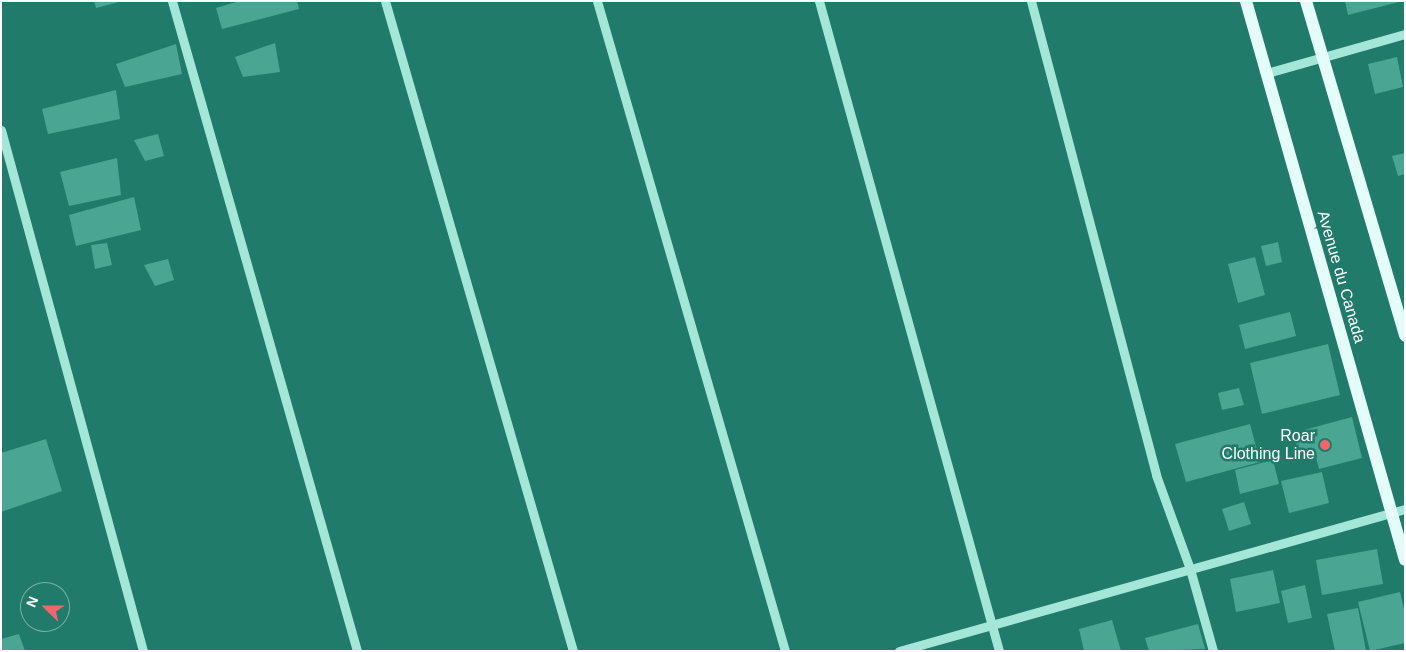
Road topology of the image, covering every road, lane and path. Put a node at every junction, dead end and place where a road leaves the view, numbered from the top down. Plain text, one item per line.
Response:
1 (172, 1) edge
2 (385, 1) edge
3 (597, 1) edge
4 (819, 1) edge
5 (1031, 1) edge
6 (1246, 1) edge
7 (1306, 1) edge
8 (1405, 34) edge
9 (1322, 57) junction
10 (1267, 73) junction
11 (1, 130) edge
12 (1405, 336) edge
13 (1405, 509) edge
14 (1390, 514) junction
15 (1405, 560) edge
16 (1190, 569) junction
17 (992, 625) junction
18 (143, 651) edge
19 (357, 651) edge
20 (573, 651) edge
21 (785, 651) edge
22 (900, 651) edge
23 (999, 651) edge
24 (1213, 651) edge

1 - 19 street
2 - 20 street
3 - 21 street
4 - 17 street
5 - 16 street
6 - 10 main road, Avenue du Canada
7 - 9 main road
8 - 9 street
9 - 10 street
9 - 12 main road
10 - 14 main road, Avenue du Canada
11 - 18 street
13 - 14 street
14 - 15 main road, Avenue du Canada
14 - 16 street
16 - 17 street
16 - 24 street
17 - 22 street
17 - 23 street

